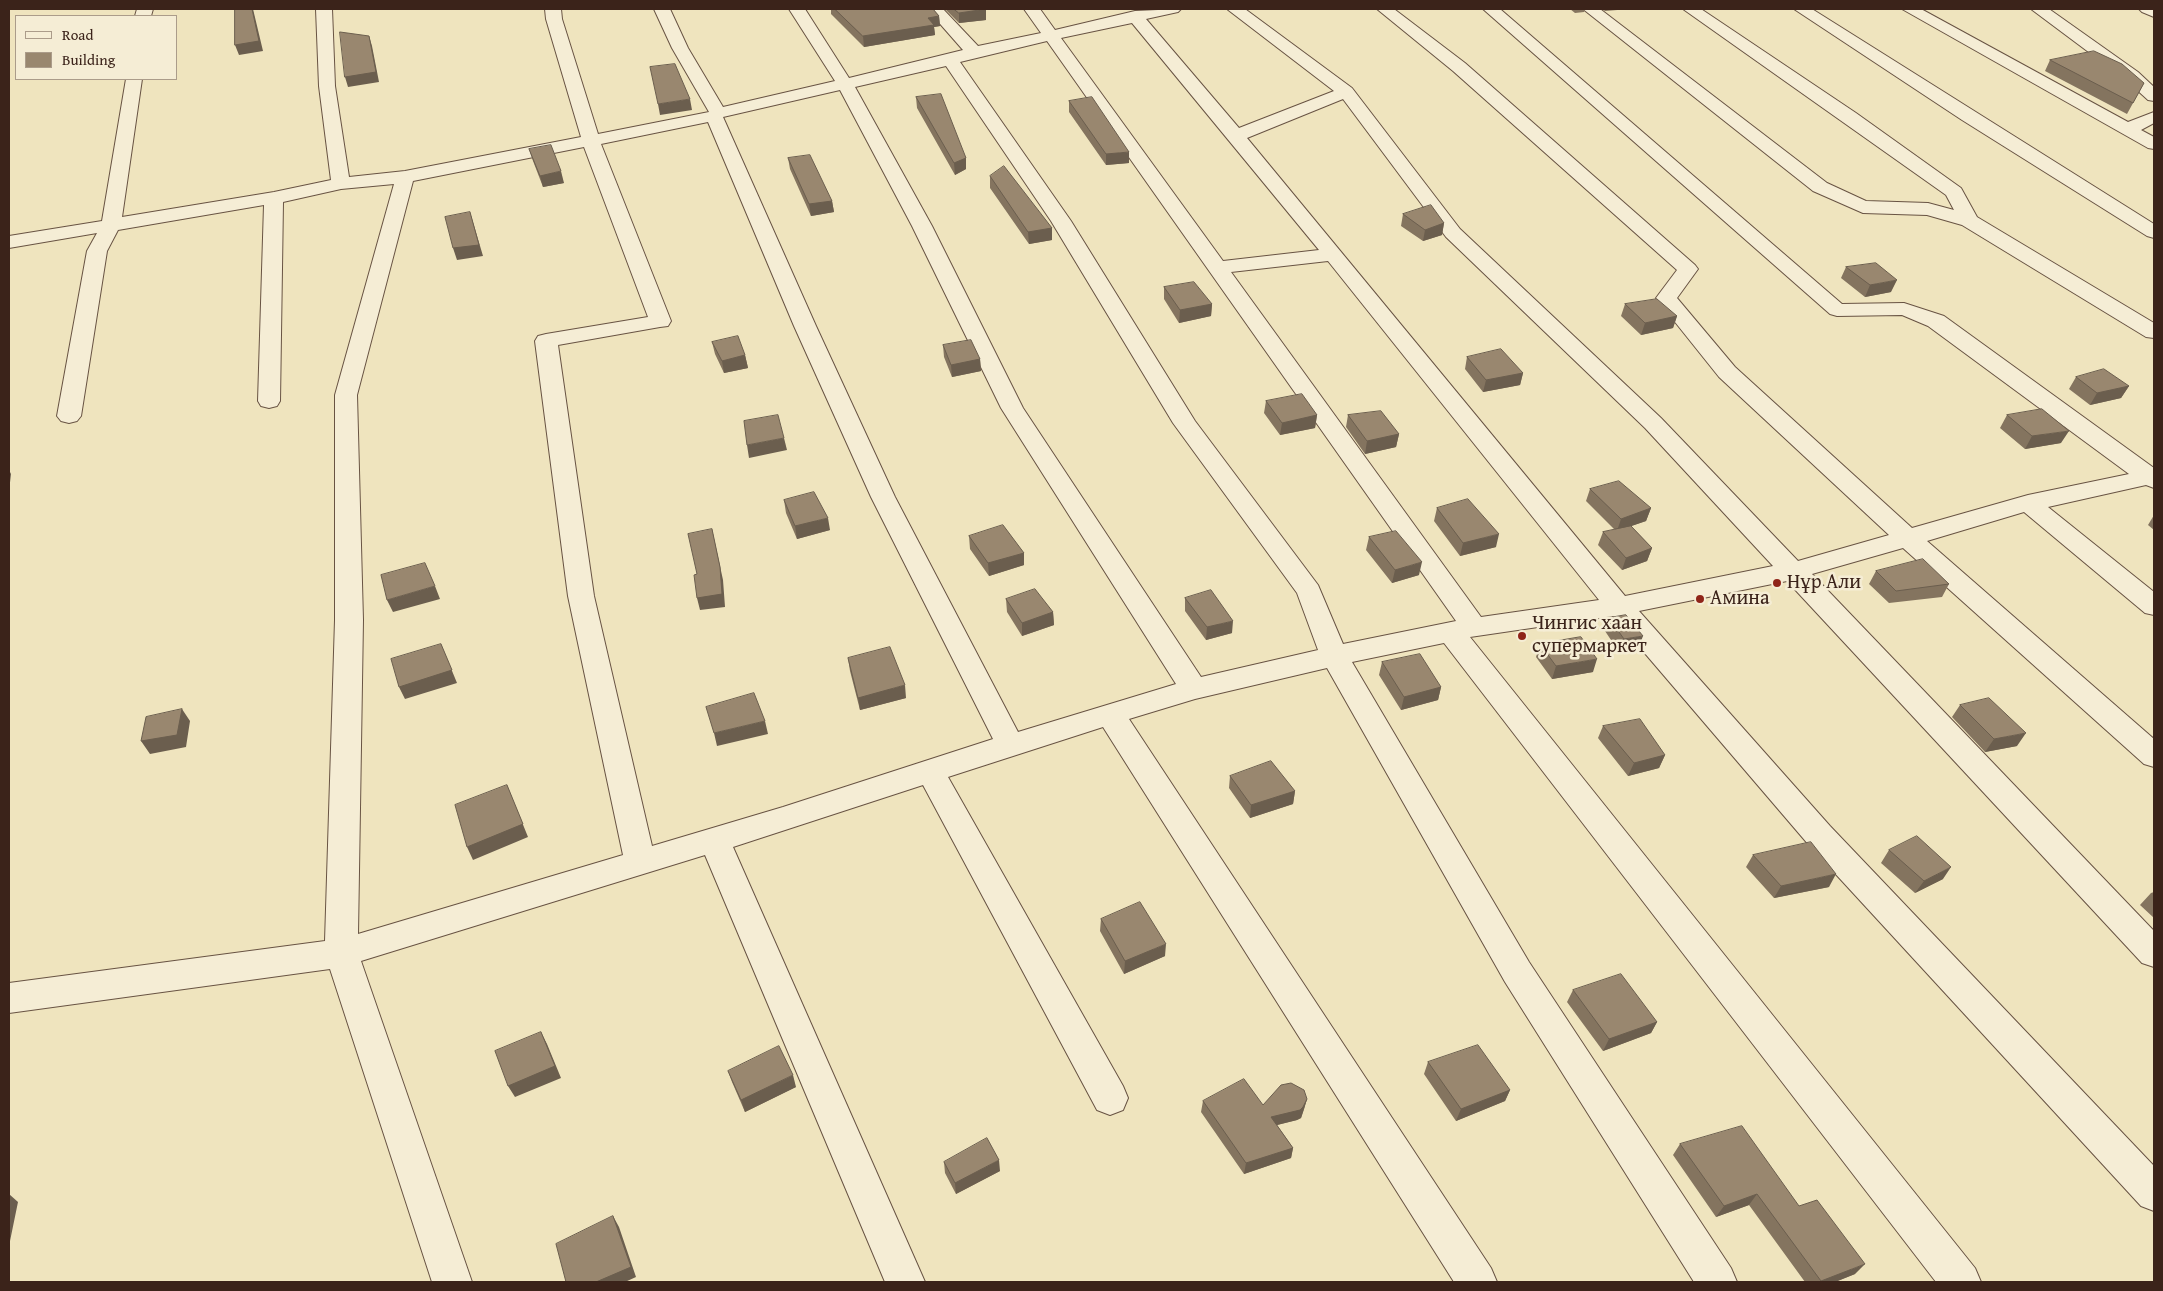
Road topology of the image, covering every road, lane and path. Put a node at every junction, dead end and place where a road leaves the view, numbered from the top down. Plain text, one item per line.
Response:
1 (324, 9) edge
2 (554, 9) edge
3 (662, 9) edge
4 (797, 9) edge
5 (935, 9) edge
6 (1032, 9) edge
7 (1173, 9) edge
8 (1235, 9) edge
9 (1385, 9) edge
10 (1491, 9) edge
11 (1591, 9) edge
12 (1690, 9) edge
13 (1802, 9) edge
14 (1910, 9) edge
15 (2039, 9) edge
16 (2147, 9) edge
17 (2154, 12) edge
18 (1135, 16) junction
19 (1050, 36) junction
20 (962, 56) junction
21 (134, 80) edge
22 (844, 84) junction
23 (1346, 92) junction
24 (2154, 96) edge
25 (716, 115) junction
26 (2154, 116) edge
27 (2128, 129) junction
28 (1235, 136) junction
29 (591, 141) junction
30 (2154, 144) edge
31 (405, 177) junction
32 (341, 183) junction
33 (274, 198) junction
34 (1969, 221) junction
35 (112, 225) junction
36 (2154, 232) edge
37 (9, 242) edge
38 (1333, 254) junction
39 (1216, 268) junction
40 (2154, 332) edge
41 (269, 401) dead end
42 (69, 416) dead end
43 (2153, 478) edge
44 (2028, 503) junction
45 (1908, 538) junction
46 (1793, 572) junction
47 (1619, 606) junction
48 (2154, 606) edge
49 (1462, 630) junction
50 (1334, 656) junction
51 (1194, 689) junction
52 (1110, 714) junction
53 (1010, 745) junction
54 (2154, 756) edge
55 (930, 771) junction
56 (714, 840) junction
57 (640, 862) junction
58 (341, 953) junction
59 (2154, 954) edge
60 (9, 998) edge
61 (1110, 1098) dead end
62 (2154, 1193) edge
63 (452, 1282) edge
64 (905, 1282) edge
65 (1477, 1282) edge
66 (1717, 1282) edge
67 (1961, 1282) edge

1 - 32 street
2 - 29 street
3 - 25 street
4 - 22 street
5 - 20 street
6 - 19 street
7 - 18 street
8 - 23 street
9 - 45 street
10 - 43 street
11 - 34 street
12 - 34 street
13 - 36 street
14 - 27 street
15 - 24 street
16 - 17 street
18 - 19 street
18 - 28 street
19 - 20 street
19 - 39 street
20 - 22 street
20 - 50 street
21 - 35 street
22 - 25 street
22 - 51 street
23 - 28 street
23 - 46 street
25 - 29 street
25 - 53 street
26 - 27 street
27 - 30 street
28 - 38 street
29 - 31 street
29 - 57 street
31 - 32 street
31 - 58 street
32 - 33 street
33 - 35 street
33 - 41 street
34 - 40 street
35 - 37 street
35 - 42 street
38 - 39 street
38 - 47 street
39 - 49 street
43 - 44 street
44 - 45 street
44 - 48 street
45 - 46 street
45 - 54 street
46 - 47 street
46 - 59 street
47 - 49 street
47 - 62 street
49 - 50 street
49 - 67 street
50 - 51 street
50 - 66 street
51 - 52 street
52 - 53 street
52 - 65 street
53 - 55 street
55 - 56 street
55 - 61 street
56 - 57 street
56 - 64 street
57 - 58 street
58 - 60 street
58 - 63 street

